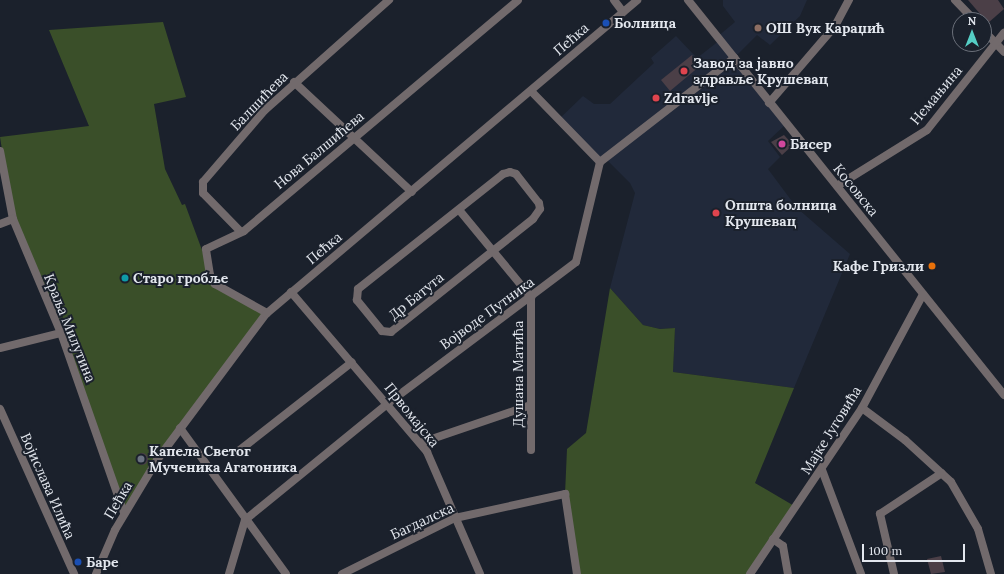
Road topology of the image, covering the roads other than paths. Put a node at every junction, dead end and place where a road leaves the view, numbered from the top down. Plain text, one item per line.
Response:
1 (389, 0) edge
2 (518, 0) edge
3 (614, 0) edge
4 (637, 0) edge
5 (688, 0) edge
6 (849, 0) edge
7 (955, 0) edge
8 (623, 12) junction
9 (966, 12) edge
10 (1004, 33) edge
11 (992, 39) edge
12 (996, 43) junction
13 (1004, 52) edge
14 (734, 58) junction
15 (294, 82) junction
16 (531, 91) junction
17 (769, 103) junction
18 (352, 139) junction
19 (1, 156) edge
20 (600, 162) junction
21 (837, 186) junction
22 (412, 192) junction
23 (460, 211) junction
24 (13, 219) junction
25 (0, 224) edge
26 (241, 232) junction
27 (492, 251) junction
28 (291, 292) junction
29 (923, 294) junction
30 (531, 297) junction
31 (267, 314) junction
32 (61, 333) junction
33 (0, 348) edge
34 (352, 362) junction
35 (1004, 395) edge
36 (387, 404) junction
37 (531, 405) junction
38 (862, 408) junction
39 (0, 409) edge
40 (180, 428) junction
41 (420, 443) junction
42 (531, 450) dead end
43 (236, 453) dead end
44 (822, 470) junction
45 (942, 472) junction
46 (124, 513) junction
47 (455, 518) junction
48 (245, 520) junction
49 (773, 539) junction
50 (74, 574) edge
51 (96, 574) edge
52 (229, 574) edge
53 (286, 574) edge
54 (342, 574) edge
55 (480, 574) edge
56 (577, 574) edge
57 (750, 574) edge
58 (788, 574) edge
59 (861, 574) edge
60 (894, 574) edge
61 (991, 574) edge

1 - 15 street, Балшићева
2 - 18 street, Нова Балшићева
3 - 8 street
4 - 8 street, Пећка
5 - 14 street, Косовска
6 - 17 street
7 - 9 street
8 - 16 street, Пећка
10 - 12 street, Немањина
11 - 12 street
12 - 13 street
12 - 21 street, Немањина
14 - 17 street, Косовска
14 - 20 street
15 - 18 street
15 - 26 street, Балшићева
16 - 20 street
16 - 22 street, Пећка
17 - 21 street, Косовска
18 - 22 street
18 - 26 street, Нова Балшићева
19 - 24 street, Краља Милутина
20 - 30 street, Војводе Путника
21 - 29 street, Косовска
22 - 28 street, Пећка
23 - 27 street
23 - 27 street, Др Батута
23 - 27 street, Др Батута
24 - 25 street
24 - 32 street, Краља Милутина
26 - 31 street, Нова Балшићева
27 - 30 street
28 - 31 street, Пећка
28 - 34 street, Првомајска
29 - 35 street, Косовска
29 - 38 street, Мајке Југовића
30 - 36 street, Војводе Путника
30 - 37 street, Душана Матића
31 - 40 street, Пећка
32 - 33 street
32 - 46 street, Краља Милутина
34 - 36 street, Првомајска
34 - 43 street
36 - 41 street, Првомајска
36 - 48 street, Војводе Путника
37 - 41 street
37 - 42 street, Душана Матића
38 - 44 street, Мајке Југовића
38 - 45 street
39 - 50 street, Војислава Илића
40 - 46 street, Пећка
40 - 48 street
41 - 47 street, Првомајска
44 - 49 street, Мајке Југовића
44 - 59 street
45 - 60 street
45 - 61 street
46 - 51 street, Пећка
47 - 54 street, Багдалска
47 - 55 street, Првомајска
47 - 56 street, Багдалска
48 - 52 street
48 - 53 street
49 - 57 street, Мајке Југовића
49 - 58 street

